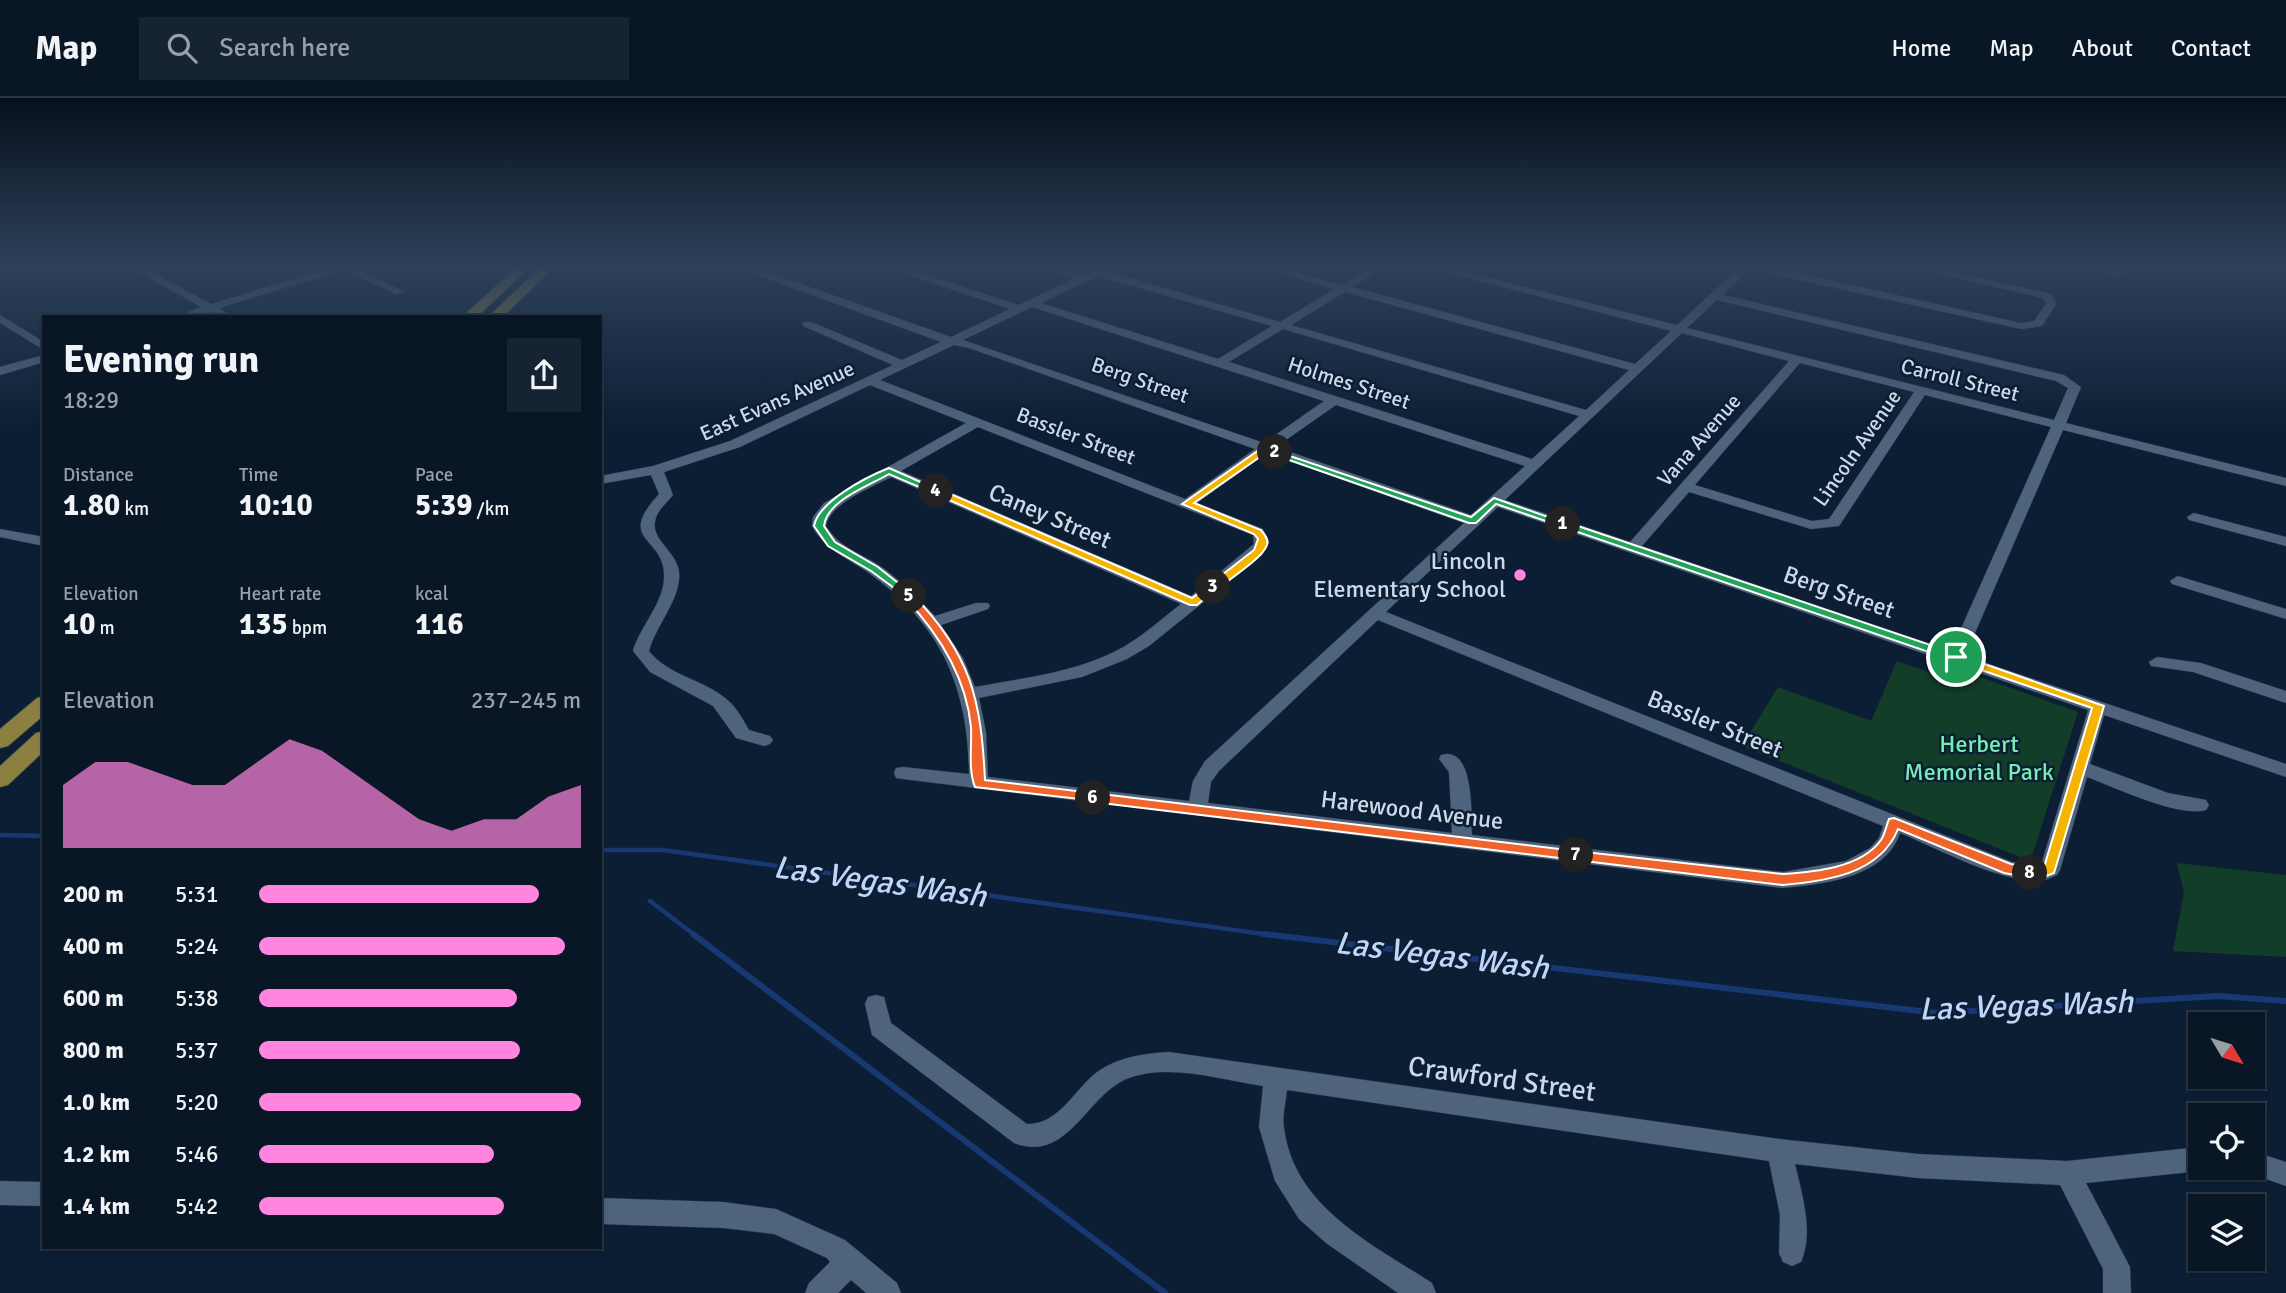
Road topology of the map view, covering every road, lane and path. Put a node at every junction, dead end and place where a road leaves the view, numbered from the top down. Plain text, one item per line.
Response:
1 (3, 320) edge
2 (896, 320) edge
3 (996, 320) edge
4 (1072, 320) edge
5 (1265, 320) edge
6 (1291, 320) edge
7 (1460, 320) edge
8 (1642, 320) edge
9 (1689, 320) edge
10 (1813, 320) edge
11 (2002, 320) edge
12 (2041, 320) edge
13 (807, 324) dead end
14 (1283, 325) junction
15 (1679, 329) junction
16 (952, 341) junction
17 (42, 346) edge
18 (42, 359) edge
19 (1797, 359) junction
20 (1219, 363) junction
21 (902, 365) junction
22 (1637, 368) junction
23 (0, 372) edge
24 (869, 380) junction
25 (1923, 390) junction
26 (1334, 400) junction
27 (1587, 414) junction
28 (977, 422) junction
29 (2060, 425) junction
30 (1266, 449) junction
31 (1534, 464) junction
32 (656, 470) junction
33 (889, 471) junction
34 (602, 480) edge
35 (2286, 482) edge
36 (1686, 487) junction
37 (1494, 500) junction
38 (1187, 504) junction
39 (2194, 517) dead end
40 (1473, 521) junction
41 (0, 533) edge
42 (42, 542) edge
43 (2286, 542) edge
44 (1633, 548) junction
45 (2178, 581) dead end
46 (1193, 603) junction
47 (982, 606) dead end
48 (1374, 613) junction
49 (2286, 614) edge
50 (934, 622) junction
51 (1956, 657) junction
52 (2157, 662) dead end
53 (969, 694) junction
54 (2286, 697) edge
55 (42, 705) edge
56 (2098, 706) junction
57 (42, 740) edge
58 (764, 740) dead end
59 (0, 741) edge
60 (1448, 759) dead end
61 (2081, 768) junction
62 (2286, 771) edge
63 (903, 773) dead end
64 (0, 779) edge
65 (979, 784) junction
66 (2199, 805) dead end
67 (1197, 810) junction
68 (1894, 822) junction
69 (1463, 842) junction
70 (876, 1004) dead end
71 (1276, 1077) junction
72 (1779, 1151) junction
73 (2188, 1160) edge
74 (2265, 1167) edge
75 (2067, 1173) junction
76 (2286, 1174) edge
77 (0, 1193) edge
78 (42, 1195) edge
79 (602, 1211) edge
80 (1792, 1253) dead end
81 (850, 1261) junction
82 (819, 1293) edge
83 (887, 1293) edge
84 (1422, 1293) edge
85 (2117, 1293) edge

1 - 17 street
2 - 16 street, Berg Street
3 - 16 street, East Evans Avenue
4 - 20 street, Holmes Street
5 - 14 street
6 - 14 street
7 - 22 street
8 - 15 street, Carroll Street
9 - 15 street
10 - 29 street
11 - 12 street
13 - 21 street
14 - 20 street
14 - 27 street
15 - 19 street, Carroll Street
15 - 22 street
16 - 21 street, East Evans Avenue
16 - 30 street, Berg Street
18 - 23 street
19 - 25 street, Carroll Street
19 - 36 street, Vana Avenue
20 - 26 street, Holmes Street
21 - 24 street, East Evans Avenue
22 - 27 street
24 - 28 street, Bassler Street
24 - 32 street, East Evans Avenue
25 - 29 street, Carroll Street
25 - 36 street, Lincoln Avenue
26 - 30 street
26 - 31 street, Holmes Street
27 - 31 street
28 - 33 street
28 - 38 street, Bassler Street
29 - 35 street, Carroll Street
29 - 51 street
30 - 38 street
30 - 40 street, Berg Street
31 - 37 street
32 - 34 street, East Evans Avenue
32 - 58 street
33 - 46 street, Caney Street
33 - 50 street
36 - 44 street, Vana Avenue
37 - 40 street
37 - 44 street, Berg Street
38 - 46 street, Bassler Street
39 - 43 street
40 - 48 street
41 - 42 street
44 - 51 street, Berg Street
45 - 49 street
46 - 53 street
47 - 50 street
48 - 67 street
48 - 68 street, Bassler Street
50 - 53 street
51 - 56 street, Berg Street
52 - 54 street
53 - 65 street
55 - 59 main road
56 - 61 street
56 - 62 street, Berg Street
57 - 64 main road
60 - 69 street
61 - 66 street
61 - 68 street, Bassler Street
63 - 65 street, Harewood Avenue
65 - 67 street, Harewood Avenue
67 - 69 street, Harewood Avenue
68 - 69 street, Harewood Avenue
70 - 71 street, Crawford Street
71 - 72 street, Crawford Street
71 - 84 street
72 - 75 street, Crawford Street
72 - 80 street
73 - 75 street, Crawford Street
74 - 76 street
75 - 85 street
77 - 78 street
79 - 81 street
81 - 82 street
81 - 83 street

